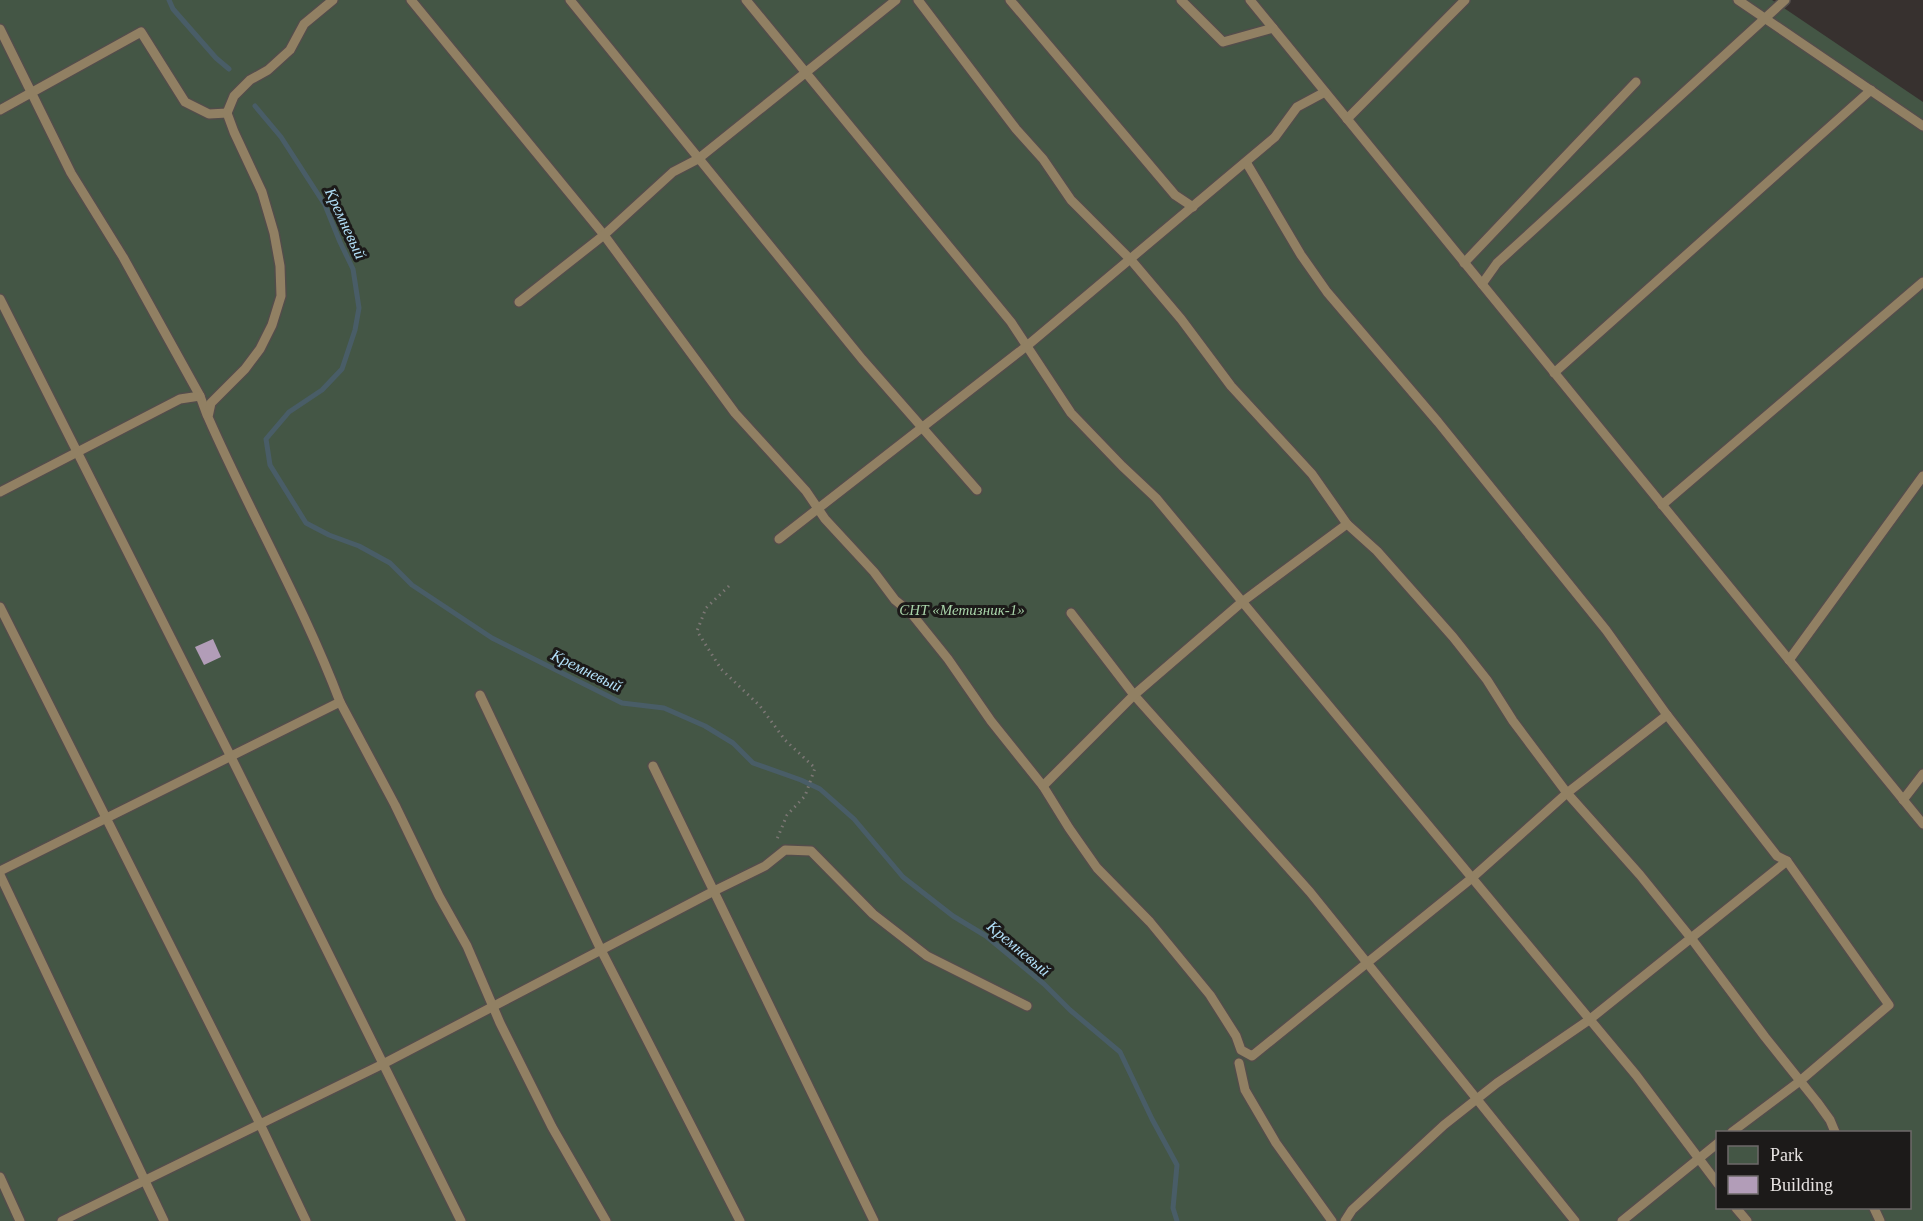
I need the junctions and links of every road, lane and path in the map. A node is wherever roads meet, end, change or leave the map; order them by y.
1 (333, 0) edge
2 (411, 0) edge
3 (570, 0) edge
4 (746, 0) edge
5 (896, 0) edge
6 (918, 0) edge
7 (1010, 0) edge
8 (1181, 0) edge
9 (1250, 0) edge
10 (1465, 0) edge
11 (1738, 0) edge
12 (1785, 0) edge
13 (1764, 18) junction
14 (1273, 28) junction
15 (0, 29) edge
16 (805, 72) junction
17 (1636, 82) dead end
18 (1871, 90) junction
19 (1325, 93) junction
20 (31, 94) junction
21 (0, 110) edge
22 (227, 113) junction
23 (1347, 119) junction
24 (1923, 126) edge
25 (698, 159) junction
26 (1246, 162) junction
27 (1193, 207) junction
28 (604, 235) junction
29 (1131, 260) junction
30 (1464, 263) junction
31 (1923, 282) edge
32 (1482, 284) junction
33 (0, 299) edge
34 (519, 302) dead end
35 (1028, 345) junction
36 (1554, 373) junction
37 (200, 396) junction
38 (208, 417) junction
39 (923, 428) junction
40 (76, 451) junction
41 (1923, 476) edge
42 (977, 490) dead end
43 (0, 492) edge
44 (1662, 506) junction
45 (819, 510) junction
46 (1347, 524) junction
47 (779, 539) dead end
48 (729, 586) dead end
49 (1242, 602) junction
50 (0, 607) edge
51 (1071, 613) dead end
52 (1789, 660) junction
53 (480, 695) dead end
54 (1134, 695) junction
55 (340, 702) junction
56 (1667, 716) junction
57 (231, 757) junction
58 (653, 766) dead end
59 (1923, 774) edge
60 (1042, 786) junction
61 (1567, 793) junction
62 (1903, 800) junction
63 (107, 819) junction
64 (1923, 824) edge
65 (1787, 861) junction
66 (765, 866) junction
67 (0, 873) edge
68 (1472, 878) junction
69 (714, 891) junction
70 (1691, 938) junction
71 (601, 950) junction
72 (1367, 962) junction
73 (1027, 1006) dead end
74 (493, 1007) junction
75 (1589, 1020) junction
76 (1239, 1063) dead end
77 (383, 1064) junction
78 (1800, 1081) junction
79 (1478, 1098) junction
80 (260, 1124) junction
81 (1733, 1131) edge
82 (1835, 1131) edge
83 (1716, 1144) edge
84 (1698, 1158) junction
85 (0, 1177) edge
86 (145, 1181) junction
87 (1716, 1181) edge
88 (1738, 1209) edge
89 (20, 1221) edge
90 (62, 1221) edge
91 (164, 1221) edge
92 (306, 1221) edge
93 (461, 1221) edge
94 (606, 1221) edge
95 (740, 1221) edge
96 (874, 1221) edge
97 (1332, 1221) edge
98 (1345, 1221) edge
99 (1575, 1221) edge
100 (1622, 1221) edge
101 (1747, 1221) edge

1 - 22 lane
2 - 28 lane
3 - 25 lane
4 - 16 lane
5 - 16 lane
6 - 29 lane
7 - 27 lane
8 - 14 lane
9 - 14 lane
10 - 23 lane
11 - 13 lane
12 - 13 lane
13 - 18 lane
13 - 32 lane
14 - 19 lane
15 - 20 lane
16 - 25 lane
16 - 35 lane
17 - 30 lane
18 - 24 lane
18 - 36 lane
19 - 23 lane
19 - 26 lane
20 - 21 lane
20 - 22 lane
20 - 37 lane
22 - 38 lane
23 - 30 lane
25 - 28 lane
25 - 39 lane
26 - 27 lane
26 - 56 lane
27 - 29 lane
28 - 34 lane
28 - 45 lane
29 - 35 lane
29 - 46 lane
30 - 32 lane
31 - 44 lane
32 - 36 lane
33 - 40 lane
35 - 39 lane
35 - 49 lane
36 - 44 lane
37 - 38 lane
37 - 40 lane
38 - 55 lane
39 - 42 lane
39 - 45 lane
40 - 43 lane
40 - 57 lane
41 - 52 lane
44 - 52 lane
45 - 47 lane
45 - 60 lane
46 - 49 lane
46 - 61 lane
48 - 66 path
49 - 54 lane
49 - 68 lane
50 - 63 lane
51 - 54 lane
52 - 62 lane
53 - 71 lane
54 - 60 lane
54 - 72 lane
55 - 57 lane
55 - 74 lane
56 - 61 lane
56 - 65 lane
57 - 63 lane
57 - 77 lane
58 - 69 lane
59 - 62 lane
60 - 72 lane
61 - 68 lane
61 - 70 lane
62 - 64 lane
63 - 67 lane
63 - 80 lane
65 - 70 lane
65 - 78 lane
66 - 69 lane
66 - 73 lane
67 - 86 lane
68 - 72 lane
68 - 75 lane
69 - 71 lane
69 - 96 lane
70 - 75 lane
70 - 78 lane
71 - 74 lane
71 - 95 lane
72 - 79 lane
74 - 77 lane
74 - 94 lane
75 - 79 lane
75 - 84 lane
76 - 97 lane
77 - 80 lane
77 - 93 lane
78 - 81 lane
78 - 82 lane
79 - 98 lane
79 - 99 lane
80 - 86 lane
80 - 92 lane
83 - 84 lane
84 - 87 lane
84 - 100 lane
85 - 89 lane
86 - 90 lane
86 - 91 lane
88 - 101 lane

